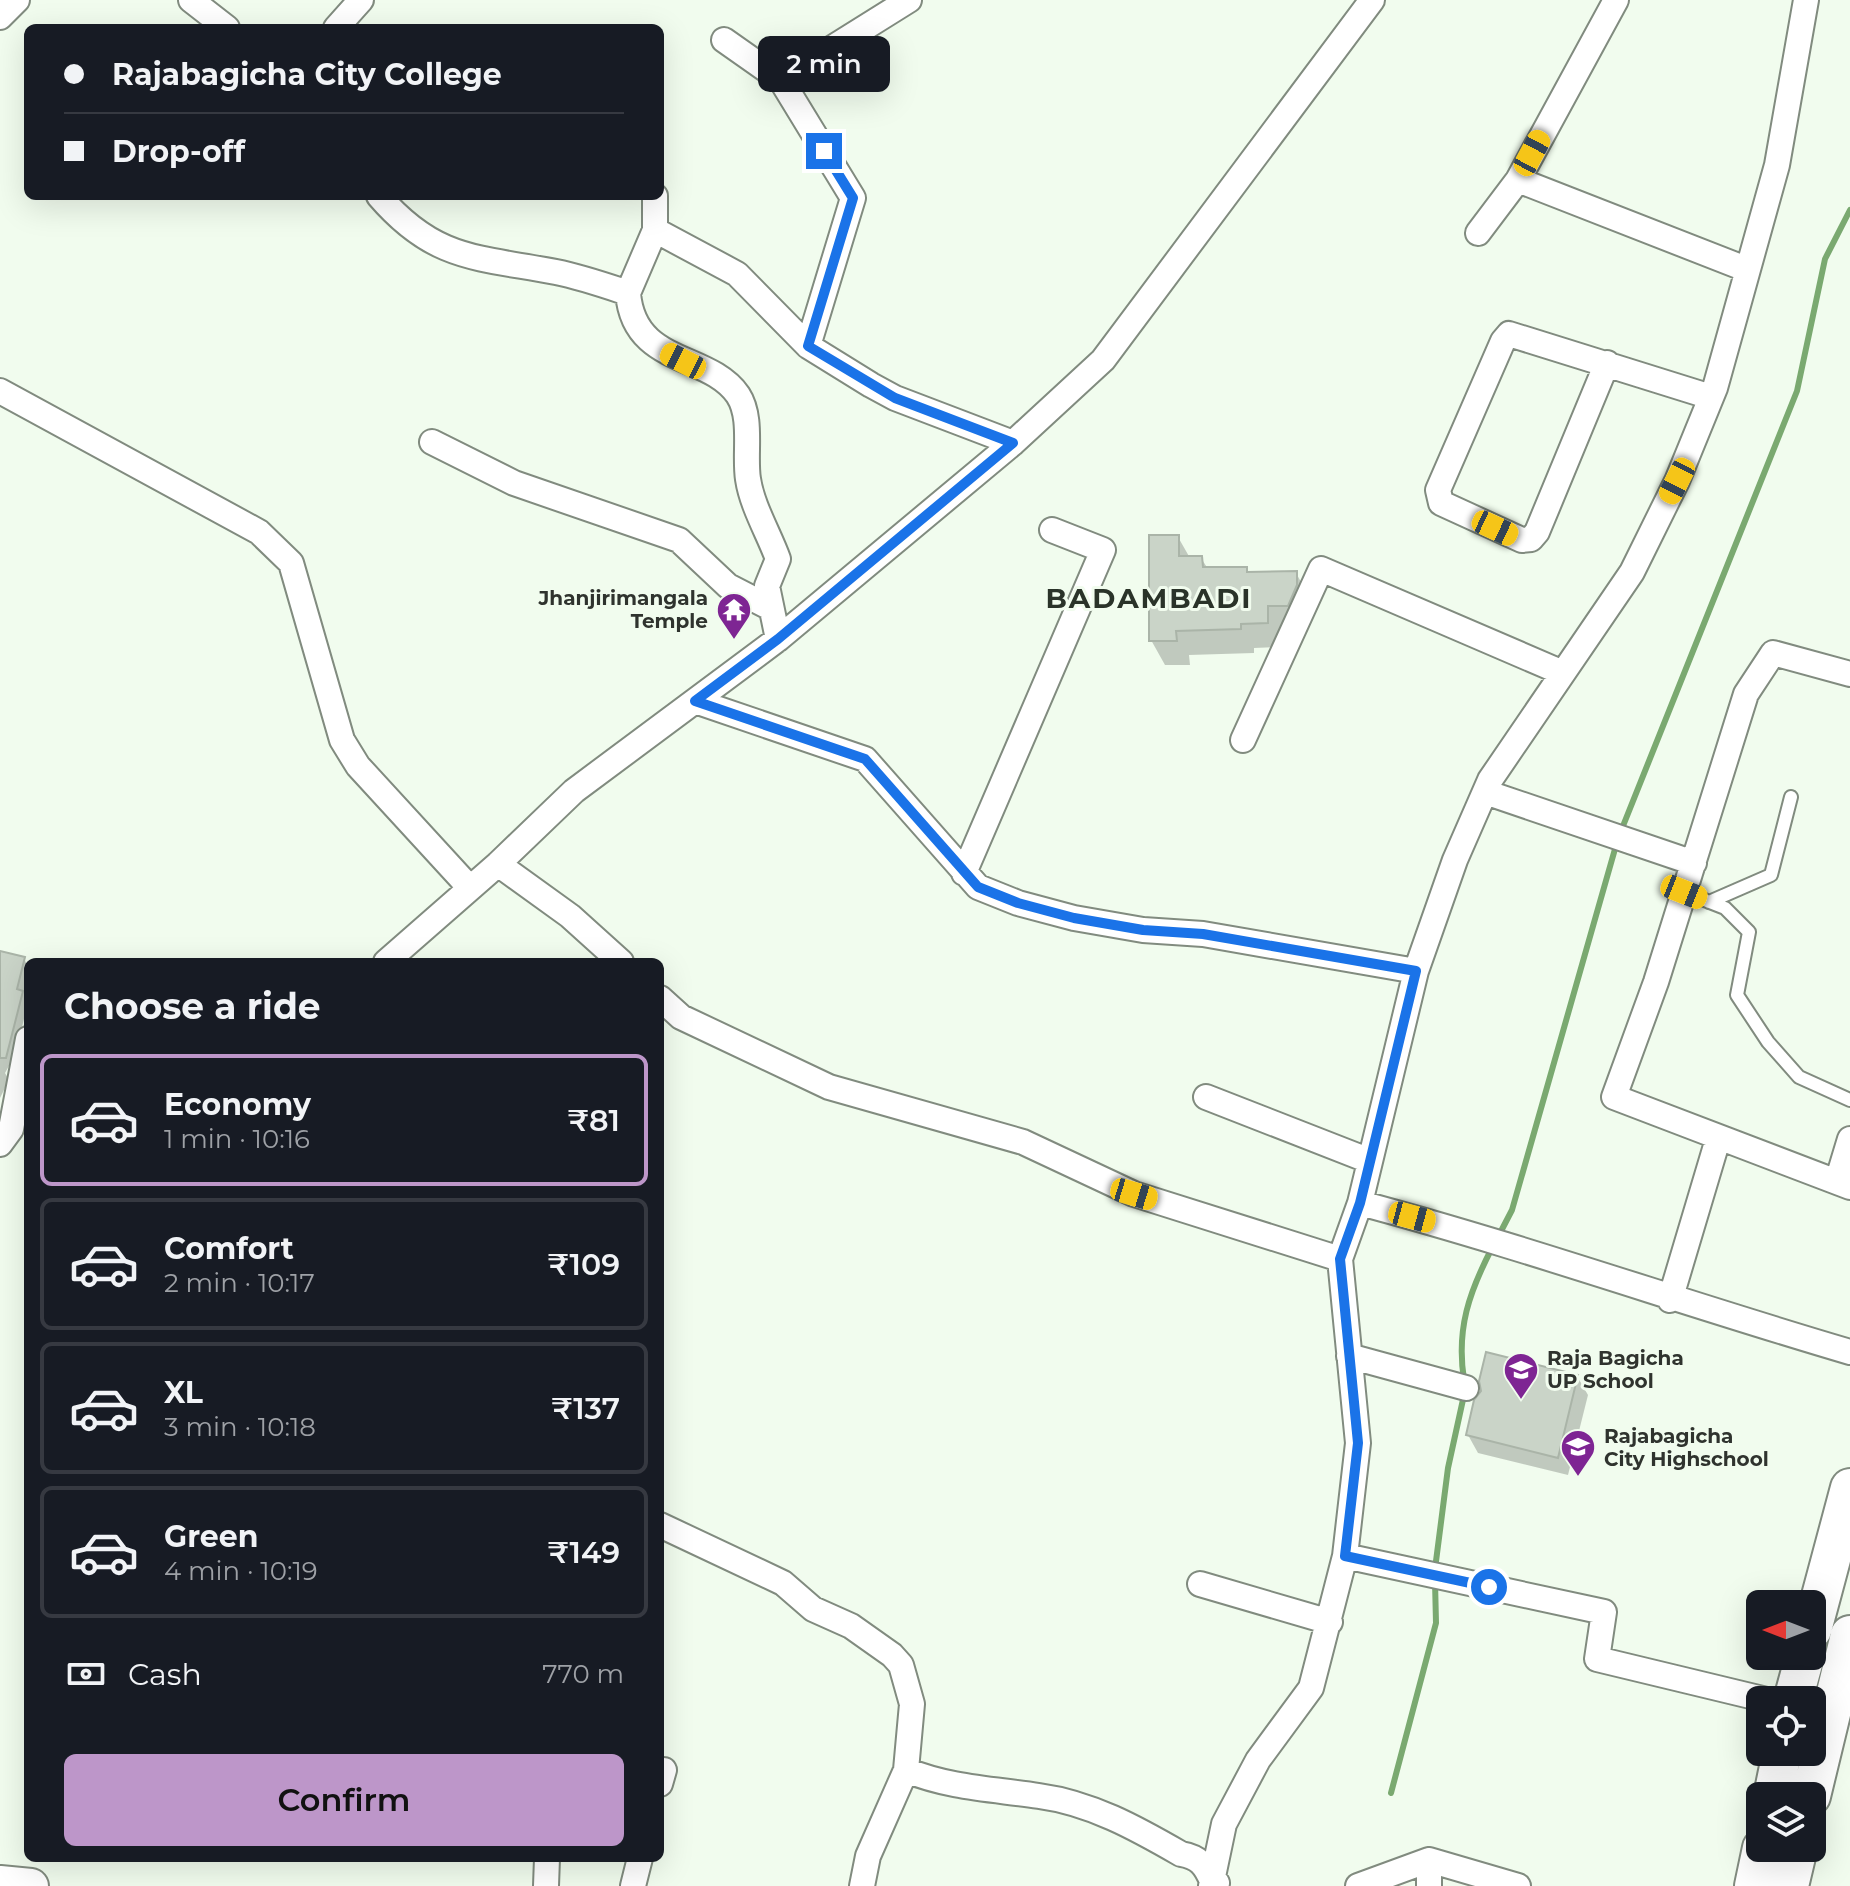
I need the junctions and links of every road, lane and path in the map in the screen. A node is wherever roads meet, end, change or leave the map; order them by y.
1 (17, 0) edge
2 (191, 0) edge
3 (361, 0) edge
4 (909, 0) edge
5 (1372, 0) edge
6 (1616, 0) edge
7 (1806, 0) edge
8 (0, 17) edge
9 (222, 24) edge
10 (340, 24) edge
11 (724, 40) dead end
12 (781, 80) junction
13 (1518, 180) junction
14 (382, 200) edge
15 (655, 200) edge
16 (655, 230) junction
17 (1478, 233) dead end
18 (1746, 269) junction
19 (628, 293) junction
20 (808, 346) junction
21 (1607, 363) junction
22 (0, 391) edge
23 (1711, 397) junction
24 (432, 442) dead end
25 (1013, 443) junction
26 (1052, 530) dead end
27 (771, 608) junction
28 (778, 639) junction
29 (1563, 673) junction
30 (1850, 674) edge
31 (695, 701) junction
32 (1243, 740) dead end
33 (1485, 792) junction
34 (1791, 797) dead end
35 (1694, 863) junction
36 (498, 864) junction
37 (964, 873) junction
38 (470, 888) junction
39 (1684, 892) junction
40 (1709, 902) junction
41 (391, 958) edge
42 (617, 958) edge
43 (1416, 971) junction
44 (664, 1002) edge
45 (24, 1060) edge
46 (1206, 1097) dead end
47 (1850, 1100) edge
48 (1718, 1139) junction
49 (1850, 1139) edge
50 (0, 1144) edge
51 (1370, 1161) junction
52 (1844, 1185) edge
53 (1360, 1203) junction
54 (1340, 1259) junction
55 (1670, 1300) junction
56 (1850, 1352) edge
57 (1349, 1356) junction
58 (1466, 1388) dead end
59 (1850, 1488) edge
60 (664, 1527) edge
61 (1345, 1556) junction
62 (1200, 1584) dead end
63 (1823, 1590) edge
64 (1330, 1622) junction
65 (1850, 1635) edge
66 (1746, 1695) edge
67 (906, 1770) junction
68 (1814, 1782) edge
69 (1429, 1860) junction
70 (547, 1862) edge
71 (639, 1862) edge
72 (1759, 1862) edge
73 (1795, 1862) edge
74 (0, 1883) edge
75 (1217, 1884) edge
76 (31, 1886) edge
77 (546, 1886) edge
78 (633, 1886) edge
79 (862, 1886) edge
80 (1358, 1886) edge
81 (1429, 1886) edge
82 (1518, 1886) edge
83 (1754, 1886) edge
84 (1789, 1886) edge

1 - 8 street
2 - 9 street
3 - 10 street
4 - 12 street
5 - 25 street
6 - 13 street
7 - 18 street
11 - 12 street
12 - 20 street
13 - 17 street
13 - 18 street
14 - 19 street
15 - 16 street
16 - 19 street
16 - 20 street
18 - 23 street
19 - 27 street
20 - 25 street
21 - 21 street
21 - 23 street
22 - 38 street
23 - 29 street
24 - 27 street
25 - 28 street
26 - 37 street
27 - 28 street
28 - 31 street
29 - 32 street
29 - 33 street
30 - 35 street
31 - 36 street
31 - 37 street
33 - 35 street
33 - 43 street
34 - 40 lane
35 - 39 street
36 - 38 street
36 - 42 street
37 - 43 street
38 - 41 street
39 - 40 lane
39 - 48 street
40 - 47 lane
43 - 51 street
44 - 54 street
45 - 50 street
46 - 51 street
48 - 52 street
48 - 55 street
49 - 52 street
51 - 53 street
53 - 54 street
53 - 55 street
54 - 57 street
55 - 56 street
57 - 58 street
57 - 61 street
59 - 63 main road
60 - 67 street
61 - 64 street
61 - 66 street
62 - 64 street
64 - 75 street
65 - 68 main road
67 - 75 street
67 - 79 street
69 - 80 street
69 - 81 street
69 - 82 street
70 - 77 street
71 - 78 street
72 - 83 main road
73 - 84 main road
74 - 76 street

